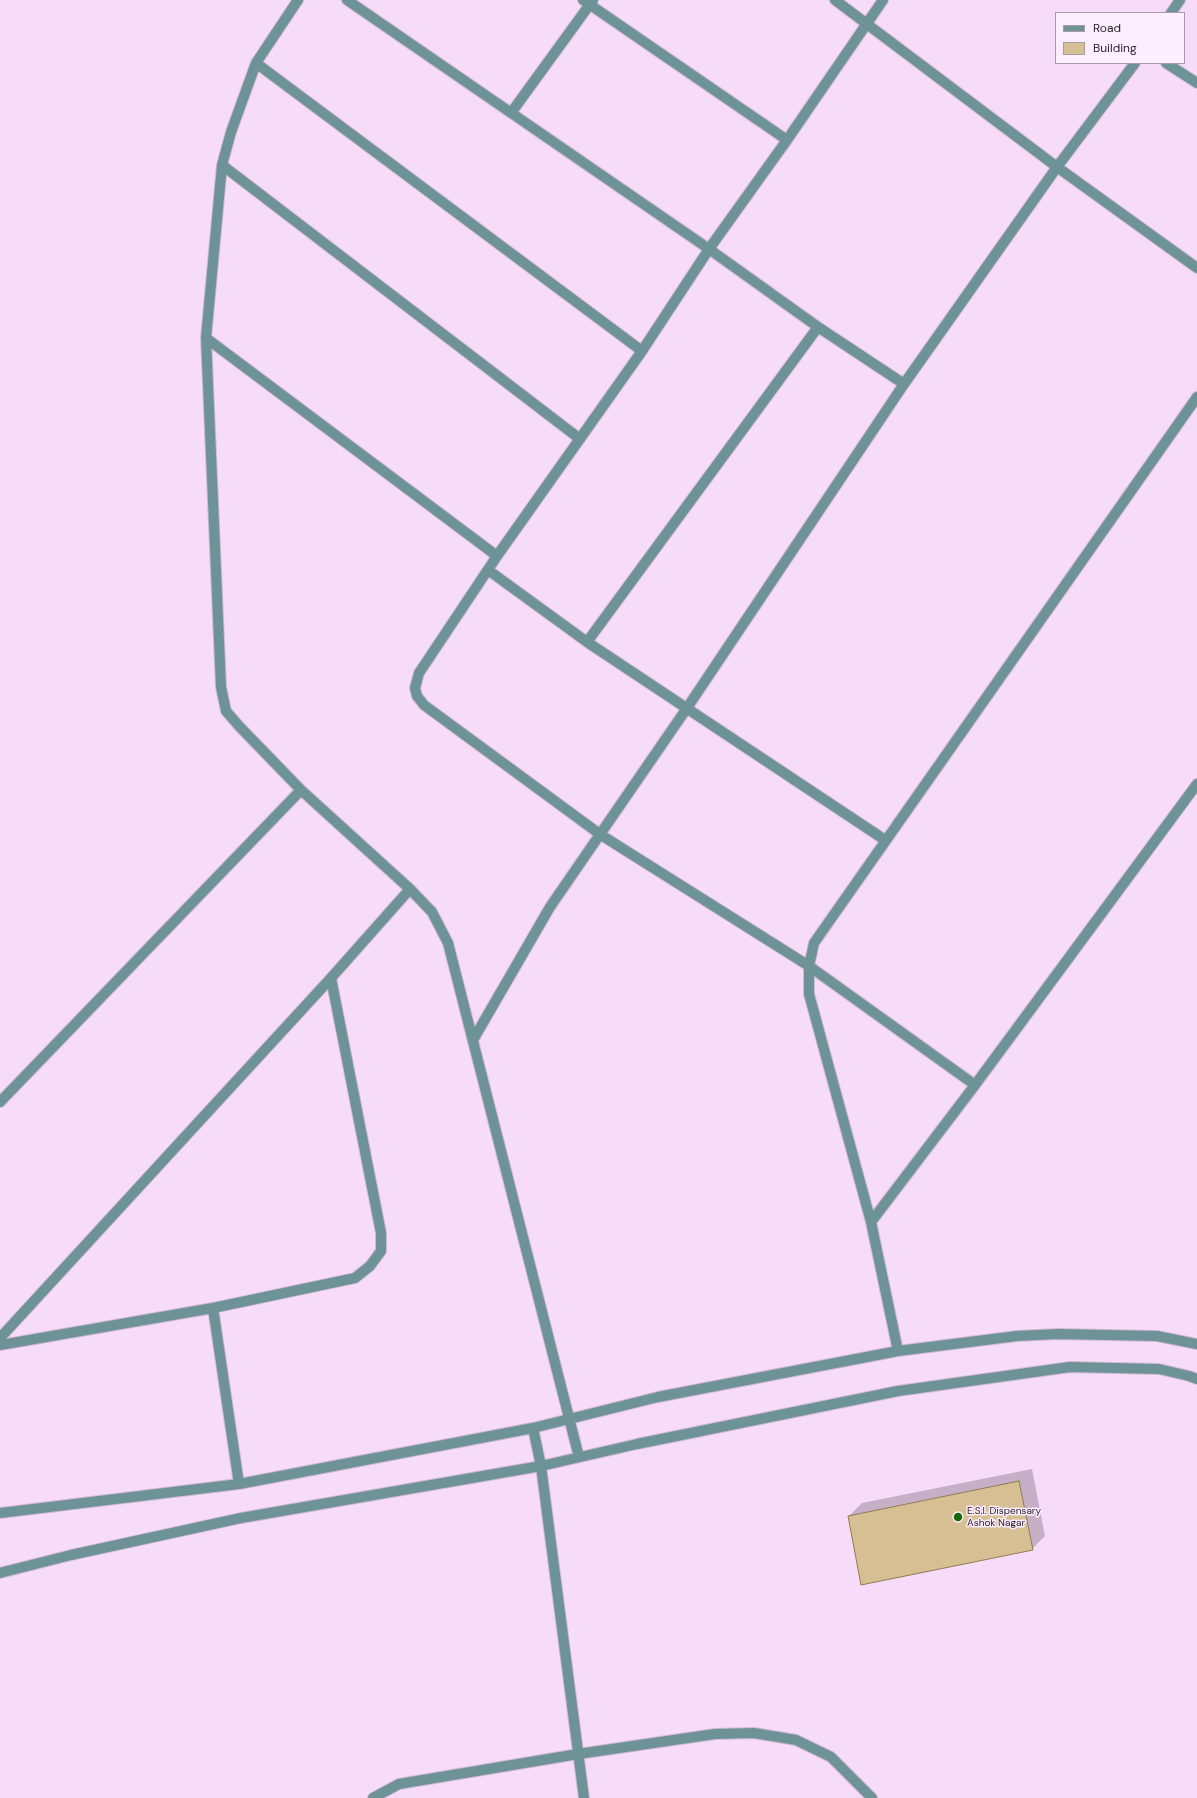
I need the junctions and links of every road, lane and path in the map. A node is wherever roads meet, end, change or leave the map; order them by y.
1 (298, 0) edge
2 (346, 0) edge
3 (835, 0) edge
4 (883, 0) edge
5 (1180, 0) edge
6 (589, 2) edge
7 (1172, 12) edge
8 (868, 23) junction
9 (256, 63) junction
10 (1134, 64) edge
11 (1168, 64) edge
12 (1197, 83) edge
13 (511, 113) junction
14 (787, 140) junction
15 (222, 166) junction
16 (1057, 167) junction
17 (708, 249) junction
18 (1197, 268) edge
19 (818, 327) junction
20 (206, 338) junction
21 (642, 351) junction
22 (904, 384) junction
23 (1197, 397) edge
24 (580, 439) junction
25 (497, 556) junction
26 (488, 570) junction
27 (587, 642) junction
28 (687, 708) junction
29 (1197, 784) edge
30 (301, 790) junction
31 (601, 835) junction
32 (885, 840) junction
33 (410, 889) junction
34 (809, 966) junction
35 (331, 978) junction
36 (473, 1040) junction
37 (975, 1085) junction
38 (0, 1102) edge
39 (870, 1222) junction
40 (212, 1308) junction
41 (0, 1338) edge
42 (1197, 1344) edge
43 (0, 1345) edge
44 (898, 1351) junction
45 (1197, 1379) edge
46 (570, 1419) junction
47 (533, 1428) junction
48 (579, 1457) junction
49 (541, 1466) junction
50 (239, 1484) junction
51 (0, 1513) edge
52 (0, 1573) edge
53 (578, 1754) junction
54 (373, 1798) edge
55 (584, 1798) edge
56 (872, 1798) edge

1 - 9 street
2 - 13 street
3 - 8 street
4 - 8 street
5 - 7 street
6 - 13 street
6 - 14 street
8 - 14 street
8 - 16 street
9 - 15 street
9 - 21 street
10 - 16 street
11 - 12 street
13 - 17 street
14 - 17 street
15 - 20 street
15 - 24 street
16 - 18 street
16 - 22 street
17 - 19 street
17 - 21 street
19 - 22 street
19 - 27 street
20 - 25 street
20 - 30 street
21 - 24 street
22 - 28 street
23 - 32 street
24 - 25 street
25 - 26 street
26 - 27 street
26 - 31 street
27 - 28 street
28 - 31 street
28 - 32 street
29 - 37 street
30 - 33 street
30 - 38 street
31 - 34 street
31 - 36 street
32 - 34 street
33 - 35 street
33 - 36 street
34 - 37 street
34 - 39 street
35 - 40 street
35 - 41 street
36 - 46 street
37 - 39 street
39 - 44 street
40 - 43 street
40 - 50 street
42 - 44 street
44 - 46 street
45 - 48 street
46 - 47 street
46 - 48 street
47 - 49 street
47 - 50 street
48 - 49 street
49 - 52 street
49 - 53 street
50 - 51 street
53 - 54 street
53 - 55 street
53 - 56 street

